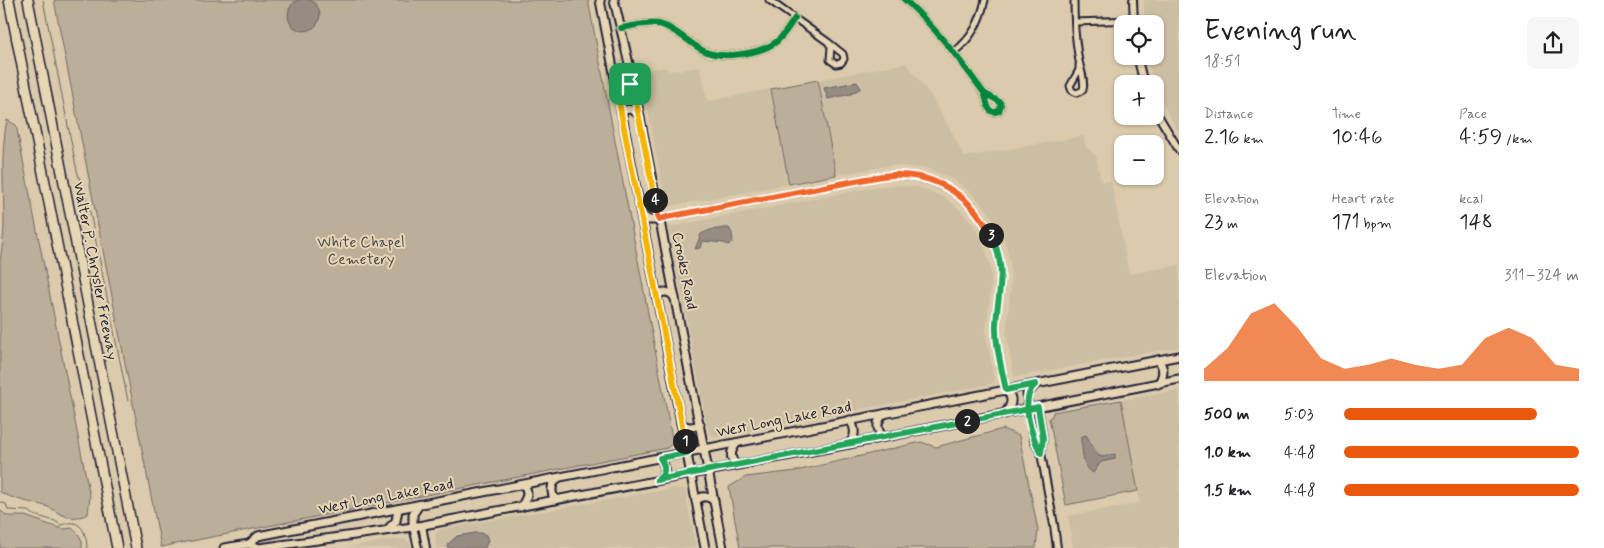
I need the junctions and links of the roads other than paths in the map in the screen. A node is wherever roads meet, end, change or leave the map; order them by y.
1 (9, 0) edge
2 (28, 0) edge
3 (600, 0) edge
4 (614, 0) edge
5 (769, 0) edge
6 (905, 0) edge
7 (985, 0) edge
8 (1074, 0) edge
9 (1133, 0) edge
10 (1134, 15) edge
11 (795, 18) junction
12 (1075, 22) junction
13 (1114, 22) edge
14 (621, 28) junction
15 (828, 42) dead end
16 (954, 52) junction
17 (1079, 65) junction
18 (632, 81) junction
19 (615, 82) junction
20 (984, 93) dead end
21 (621, 112) junction
22 (639, 115) junction
23 (1164, 125) edge
24 (1179, 150) edge
25 (641, 215) junction
26 (659, 220) junction
27 (656, 296) junction
28 (675, 298) junction
29 (1179, 356) edge
30 (1158, 360) junction
31 (1179, 379) edge
32 (1036, 384) junction
33 (1158, 384) junction
34 (1006, 390) junction
35 (1038, 407) junction
36 (1028, 409) junction
37 (884, 414) junction
38 (1004, 414) junction
39 (850, 420) junction
40 (681, 423) junction
41 (700, 424) junction
42 (883, 437) junction
43 (737, 443) junction
44 (849, 444) junction
45 (704, 450) junction
46 (687, 453) junction
47 (1041, 453) junction
48 (660, 458) junction
49 (737, 465) junction
50 (709, 471) junction
51 (691, 474) junction
52 (557, 479) junction
53 (657, 480) junction
54 (524, 485) junction
55 (555, 500) junction
56 (696, 500) junction
57 (714, 501) junction
58 (420, 505) junction
59 (521, 506) junction
60 (398, 509) junction
61 (321, 524) junction
62 (422, 525) junction
63 (413, 526) junction
64 (386, 530) junction
65 (320, 539) junction
66 (249, 544) junction
67 (136, 547) edge
68 (117, 548) edge
69 (224, 548) edge
70 (418, 548) edge
71 (426, 548) edge
72 (705, 548) edge
73 (723, 548) edge
74 (1057, 548) edge

1 - 68 highway
2 - 67 highway, Walter P. Chrysler Freeway
3 - 19 main road
4 - 14 main road, Crooks Road
5 - 11 street
6 - 16 street
7 - 16 street
8 - 12 street
9 - 10 street
11 - 14 street
11 - 15 street
12 - 13 street
12 - 17 street
14 - 18 main road, Crooks Road
16 - 20 street
17 - 17 street
18 - 19 main road
18 - 22 main road, Crooks Road
19 - 21 main road
21 - 22 main road
21 - 25 main road
22 - 26 main road, Crooks Road
23 - 24 street
25 - 26 main road
25 - 27 main road
26 - 28 main road, Crooks Road
26 - 34 street
27 - 28 main road
27 - 40 main road
28 - 41 main road, Crooks Road
29 - 30 main road, West Long Lake Road
30 - 32 main road, West Long Lake Road
30 - 33 main road
31 - 33 main road, West Long Lake Road
32 - 34 main road, West Long Lake Road
32 - 36 main road
33 - 35 main road, West Long Lake Road
34 - 37 main road, West Long Lake Road
34 - 38 main road
35 - 36 main road, West Long Lake Road
35 - 47 street
36 - 38 main road, West Long Lake Road
36 - 47 street
37 - 39 main road, West Long Lake Road
37 - 42 main road
38 - 42 main road, West Long Lake Road
39 - 43 main road, West Long Lake Road
39 - 44 main road
40 - 41 main road
40 - 46 main road
41 - 45 main road, Crooks Road
42 - 44 main road, West Long Lake Road
43 - 45 main road, West Long Lake Road
43 - 49 main road
44 - 49 main road, West Long Lake Road
45 - 46 main road, West Long Lake Road
45 - 50 main road, Crooks Road
46 - 48 main road, West Long Lake Road
46 - 51 main road
47 - 74 street
48 - 52 main road, West Long Lake Road
48 - 53 main road
49 - 50 main road, West Long Lake Road
50 - 51 main road, West Long Lake Road
50 - 57 main road, Crooks Road
51 - 53 main road, West Long Lake Road
51 - 56 main road
52 - 54 main road, West Long Lake Road
52 - 55 main road
53 - 55 main road, West Long Lake Road
54 - 58 main road, West Long Lake Road
54 - 59 main road
55 - 59 main road, West Long Lake Road
56 - 57 main road
56 - 72 main road
57 - 73 main road, Crooks Road
58 - 60 main road, West Long Lake Road
58 - 63 main road
59 - 62 main road, West Long Lake Road
60 - 61 main road, West Long Lake Road
60 - 64 main road
61 - 65 main road
61 - 66 main road, West Long Lake Road
62 - 63 main road, West Long Lake Road
62 - 71 street
63 - 64 main road, West Long Lake Road
63 - 70 street
64 - 65 main road, West Long Lake Road
65 - 66 main road, West Long Lake Road
66 - 69 main road, West Long Lake Road

